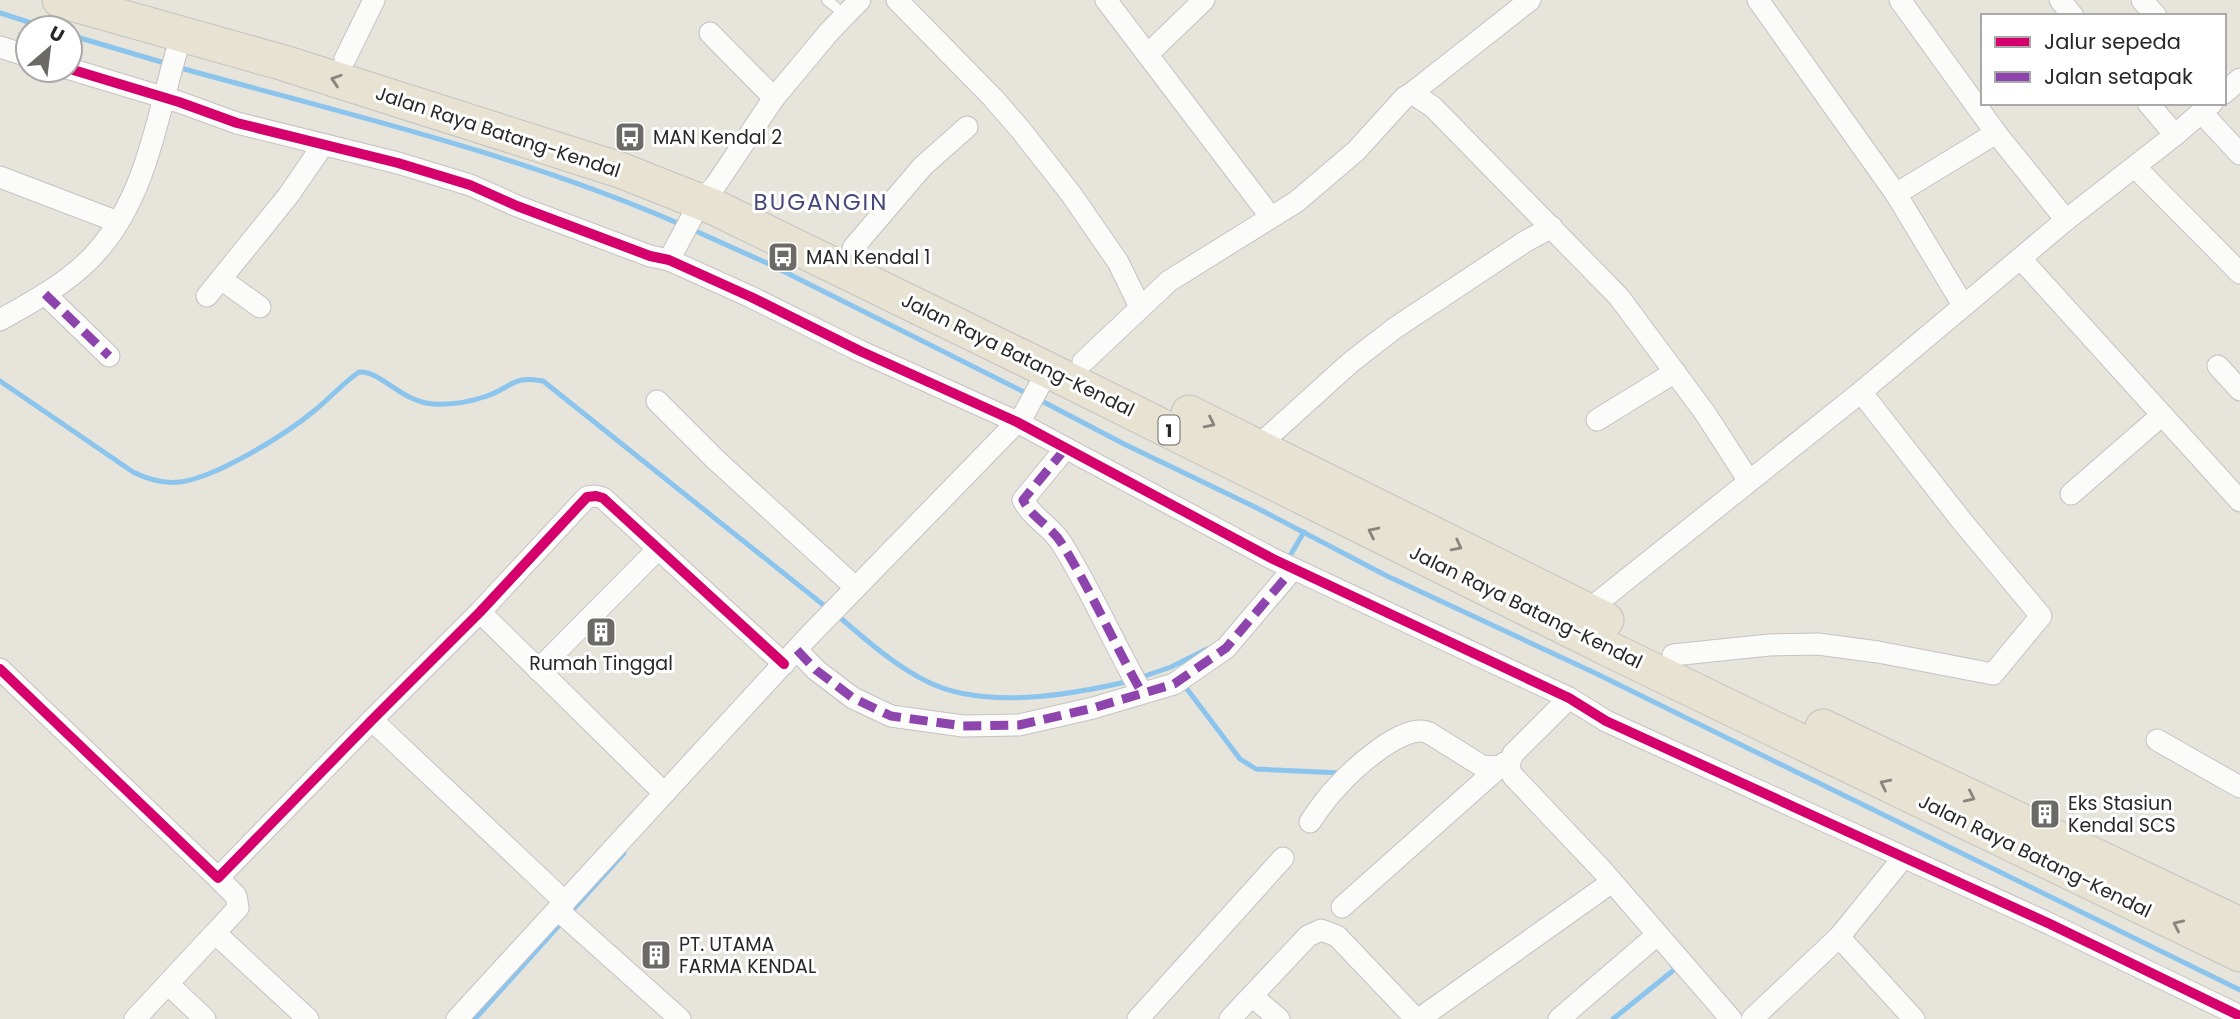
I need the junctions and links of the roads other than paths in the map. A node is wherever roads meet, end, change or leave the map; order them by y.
1 (60, 0) edge
2 (148, 0) edge
3 (374, 0) edge
4 (827, 0) edge
5 (897, 0) edge
6 (1106, 0) edge
7 (1204, 0) edge
8 (1530, 0) edge
9 (1758, 0) edge
10 (1900, 0) edge
11 (2060, 0) edge
12 (2142, 0) edge
13 (852, 8) edge
14 (2071, 14) edge
15 (2154, 14) edge
16 (710, 33) dead end
17 (180, 40) junction
18 (1148, 54) junction
19 (345, 59) junction
20 (84, 73) edge
21 (2240, 79) edge
22 (2226, 91) edge
23 (1412, 93) junction
24 (165, 94) junction
25 (774, 98) junction
26 (2150, 105) edge
27 (2207, 108) edge
28 (967, 127) dead end
29 (1996, 133) junction
30 (2175, 135) junction
31 (330, 146) junction
32 (2240, 154) edge
33 (2135, 167) junction
34 (0, 177) edge
35 (1896, 194) junction
36 (704, 200) junction
37 (1270, 216) junction
38 (2066, 220) junction
39 (118, 222) junction
40 (1552, 227) junction
41 (853, 248) junction
42 (670, 258) junction
43 (2021, 259) junction
44 (2240, 273) edge
45 (221, 279) junction
46 (45, 294) junction
47 (207, 296) dead end
48 (1963, 305) junction
49 (260, 307) dead end
50 (1140, 307) junction
51 (0, 320) edge
52 (109, 356) dead end
53 (1083, 362) junction
54 (2218, 366) dead end
55 (1675, 372) junction
56 (1043, 378) junction
57 (2240, 390) edge
58 (1861, 392) junction
59 (657, 401) dead end
60 (2162, 415) junction
61 (1020, 418) junction
62 (1597, 420) dead end
63 (1258, 446) junction
64 (1065, 449) junction
65 (1749, 481) junction
66 (2071, 494) dead end
67 (2240, 501) edge
68 (658, 550) junction
69 (1285, 565) junction
70 (855, 587) junction
71 (1587, 611) junction
72 (480, 612) junction
73 (1673, 655) junction
74 (790, 657) junction
75 (0, 669) edge
76 (538, 670) junction
77 (1140, 690) junction
78 (1569, 698) junction
79 (372, 720) junction
80 (2157, 740) dead end
81 (1506, 760) junction
82 (2240, 787) edge
83 (664, 793) junction
84 (1310, 822) dead end
85 (1283, 858) dead end
86 (1903, 858) junction
87 (218, 878) junction
88 (1612, 882) junction
89 (562, 906) junction
90 (1342, 907) dead end
91 (2240, 925) edge
92 (215, 933) junction
93 (1657, 935) junction
94 (1839, 937) junction
95 (2240, 954) edge
96 (168, 984) junction
97 (1252, 996) junction
98 (2235, 1011) edge
99 (135, 1019) edge
100 (205, 1019) edge
101 (308, 1019) edge
102 (457, 1019) edge
103 (680, 1019) edge
104 (1138, 1019) edge
105 (1230, 1019) edge
106 (1279, 1019) edge
107 (1417, 1019) edge
108 (1559, 1019) edge
109 (1731, 1019) edge
110 (1752, 1019) edge
111 (1914, 1019) edge

1 - 17 highway, Jalan Raya Batang-Kendal / 1
2 - 19 highway, Jalan Raya Batang-Kendal / 1
3 - 19 street
4 - 13 lane
5 - 50 street
6 - 18 street
7 - 18 street
8 - 23 street
9 - 35 street
10 - 29 street
11 - 14 street
12 - 15 street
13 - 25 street
16 - 25 street
17 - 24 street
36 -> 17 highway, Jalan Raya Batang-Kendal / 1
18 - 37 street
19 - 36 highway, Jalan Raya Batang-Kendal / 1
20 - 24 street
21 - 22 street
23 - 37 street
23 - 40 street
24 - 31 street
24 - 39 street
25 - 36 street
26 - 30 street
27 - 30 street
27 - 32 street
28 - 41 street
29 - 35 street
29 - 38 street
30 - 33 street
31 - 42 street
31 - 45 street
33 - 38 street
33 - 44 street
34 - 39 street
35 - 48 street
36 - 41 highway, Jalan Raya Batang-Kendal / 1
36 - 42 street
36 - 56 highway, Jalan Raya Batang-Kendal / 1
37 - 50 street
38 - 43 street
39 - 46 street
40 - 55 street
40 - 63 street
41 - 53 highway, Jalan Raya Batang-Kendal / 1
42 - 61 street
43 - 48 street
43 - 60 street
45 - 47 street
45 - 49 street
46 - 51 street
46 - 52 street
48 - 58 street
50 - 53 street
53 -> 63 highway, Jalan Raya Batang-Kendal / 1
54 - 57 street
55 - 62 street
55 - 65 street
56 - 61 street
95 -> 56 highway, Jalan Raya Batang-Kendal / 1
58 - 65 street
58 - 73 street
59 - 70 street
60 - 66 street
60 - 67 street
61 - 64 street
61 - 70 street
63 -> 71 highway, Jalan Raya Batang-Kendal / 1
64 - 69 street
64 - 77 street
65 - 71 street
68 - 72 street
68 - 74 street
68 - 76 street
69 - 77 street
69 - 78 street
70 - 74 street
71 - 73 highway, Jalan Raya Batang-Kendal / 1
72 - 76 street
72 - 79 street
73 -> 91 highway, Jalan Raya Batang-Kendal / 1
74 - 77 street
74 - 83 street
75 - 87 street
76 - 83 street
78 - 81 street
78 - 86 street
79 - 87 street
79 - 89 street
80 - 82 street
81 - 84 street
81 - 88 street
81 - 90 street
83 - 89 street
85 - 104 street
86 - 94 street
86 - 98 street
87 - 92 street
88 - 93 street
88 - 107 street
89 - 102 street
89 - 103 street
92 - 96 street
92 - 101 street
93 - 108 street
93 - 109 street
94 - 110 street
94 - 111 street
96 - 99 street
96 - 100 street
97 - 105 street
97 - 106 street
97 - 107 street

